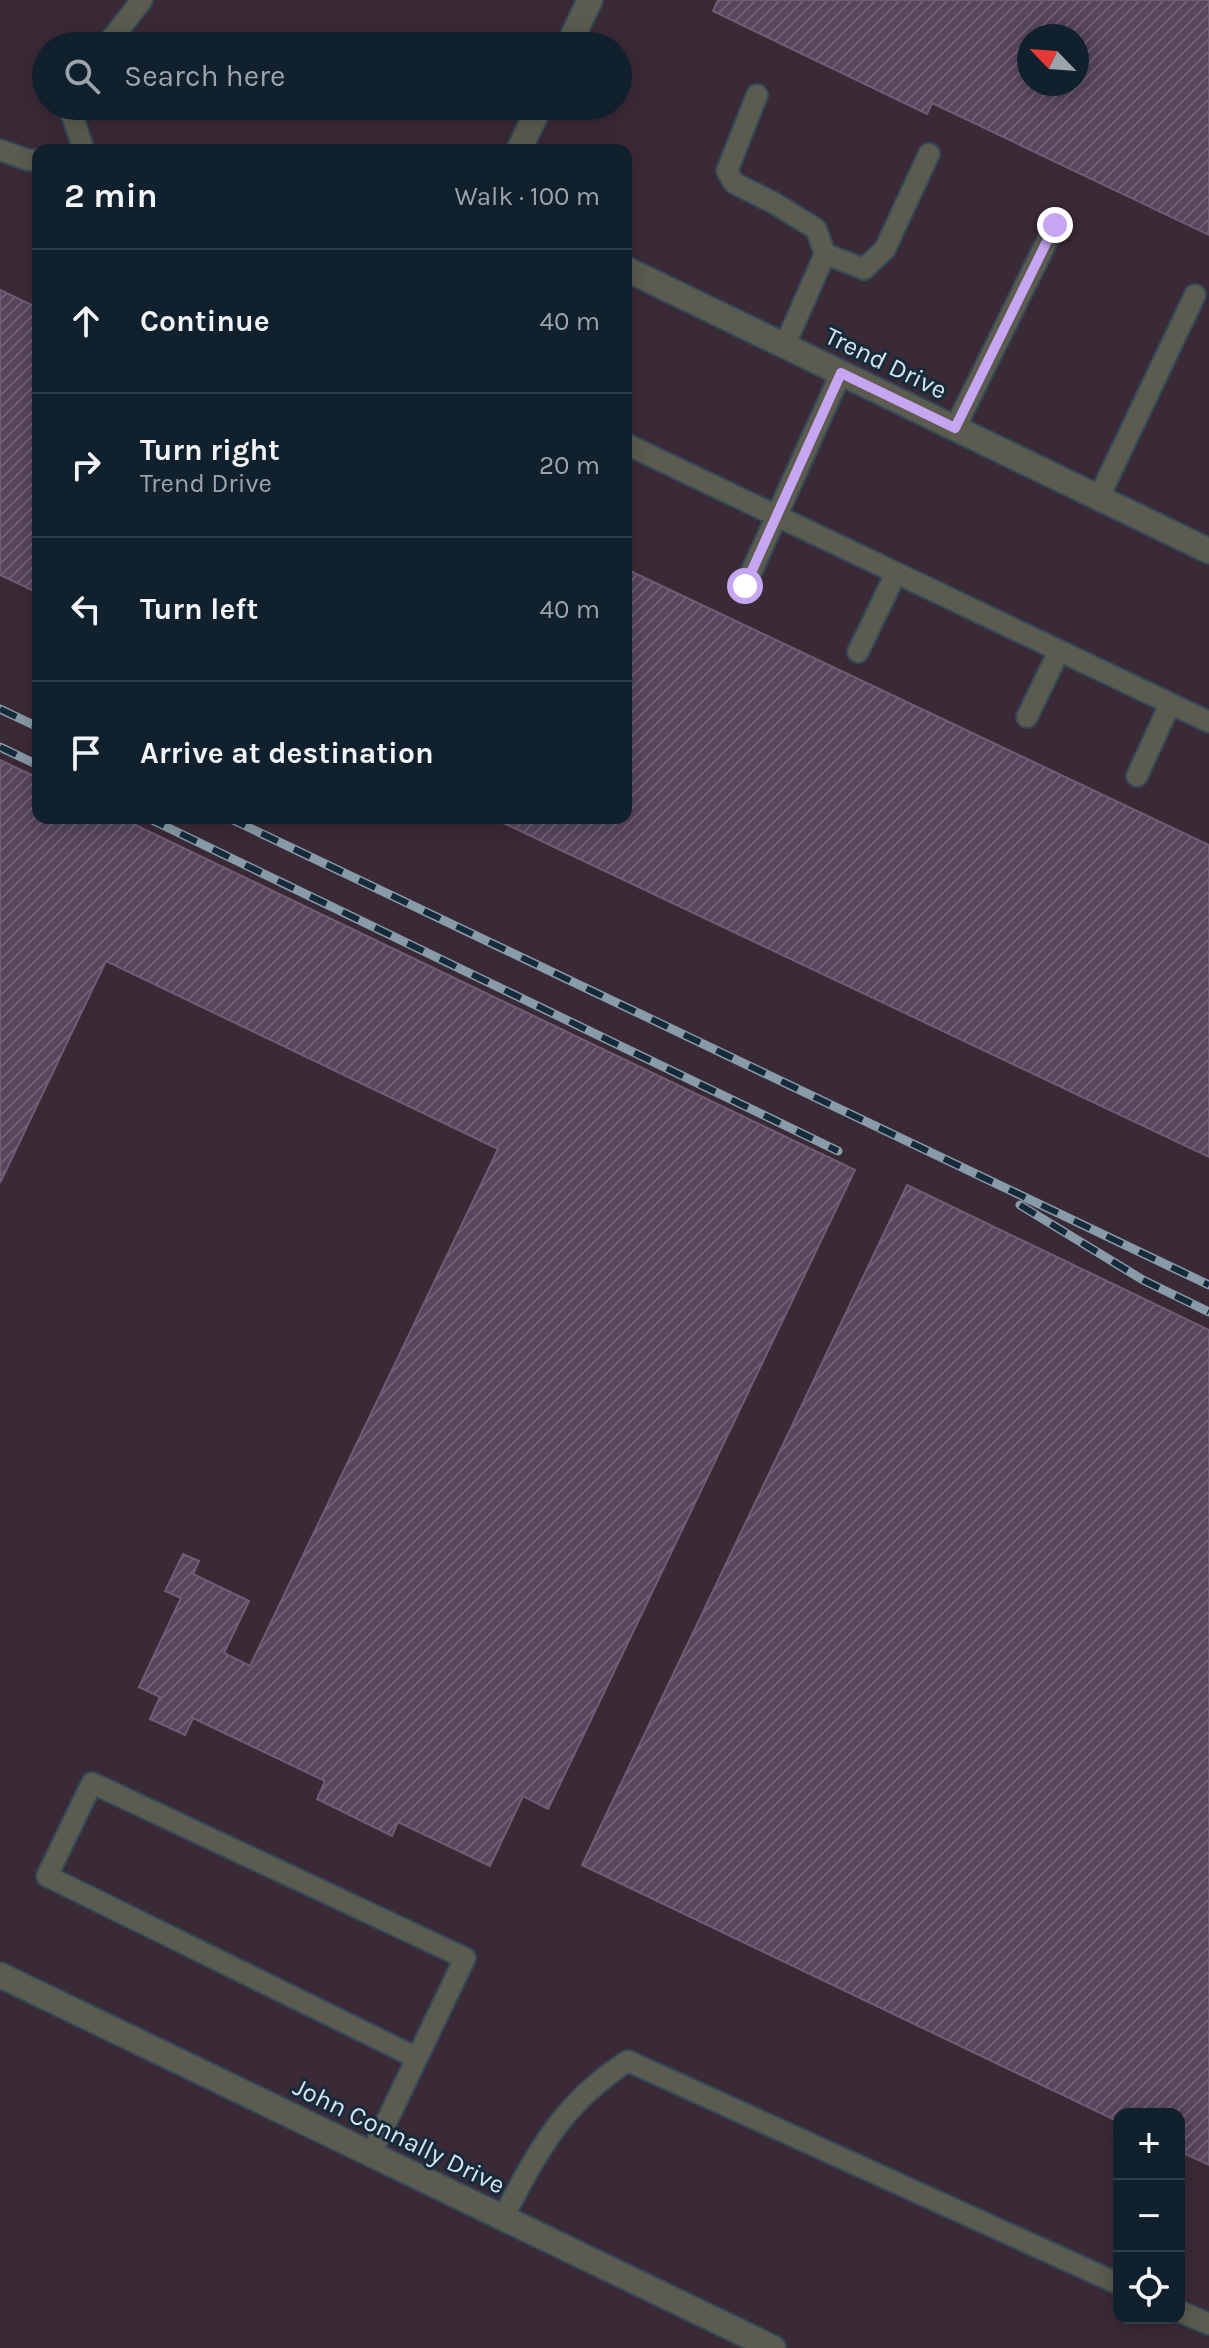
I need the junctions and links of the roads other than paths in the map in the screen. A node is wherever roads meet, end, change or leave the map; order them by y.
1 (142, 0) edge
2 (590, 0) edge
3 (117, 32) edge
4 (575, 32) edge
5 (757, 95) dead end
6 (74, 120) edge
7 (533, 120) edge
8 (82, 144) edge
9 (522, 144) edge
10 (0, 150) edge
11 (929, 154) dead end
12 (32, 160) edge
13 (1055, 225) dead end
14 (825, 254) junction
15 (632, 272) edge
16 (1195, 295) dead end
17 (785, 345) junction
18 (841, 373) junction
19 (955, 428) junction
20 (632, 447) edge
21 (1099, 497) junction
22 (776, 517) junction
23 (1209, 551) edge
24 (896, 573) junction
25 (745, 586) dead end
26 (1059, 651) junction
27 (858, 652) dead end
28 (1170, 704) junction
29 (1027, 717) dead end
30 (1209, 722) edge
31 (1137, 776) dead end
32 (1, 1979) edge
33 (417, 2058) junction
34 (371, 2154) junction
35 (503, 2218) junction
36 (1113, 2281) edge
37 (1185, 2314) edge
38 (1209, 2324) edge
39 (773, 2348) edge

1 - 3 lane
2 - 4 street
5 - 14 lane
6 - 8 lane
7 - 9 street
10 - 12 lane
11 - 14 lane
13 - 19 lane
14 - 17 lane
15 - 17 street, Trend Drive
16 - 21 lane
17 - 18 street, Trend Drive
18 - 19 street, Trend Drive
18 - 22 lane
19 - 21 street, Trend Drive
20 - 22 lane
21 - 23 street, Trend Drive
22 - 24 lane
22 - 25 lane
24 - 26 lane
24 - 27 lane
26 - 28 lane
26 - 29 lane
28 - 30 lane
28 - 31 lane
32 - 34 street, John Connally Drive
33 - 33 lane
33 - 34 lane
34 - 35 street, John Connally Drive
35 - 36 lane
35 - 39 street, John Connally Drive
37 - 38 lane

